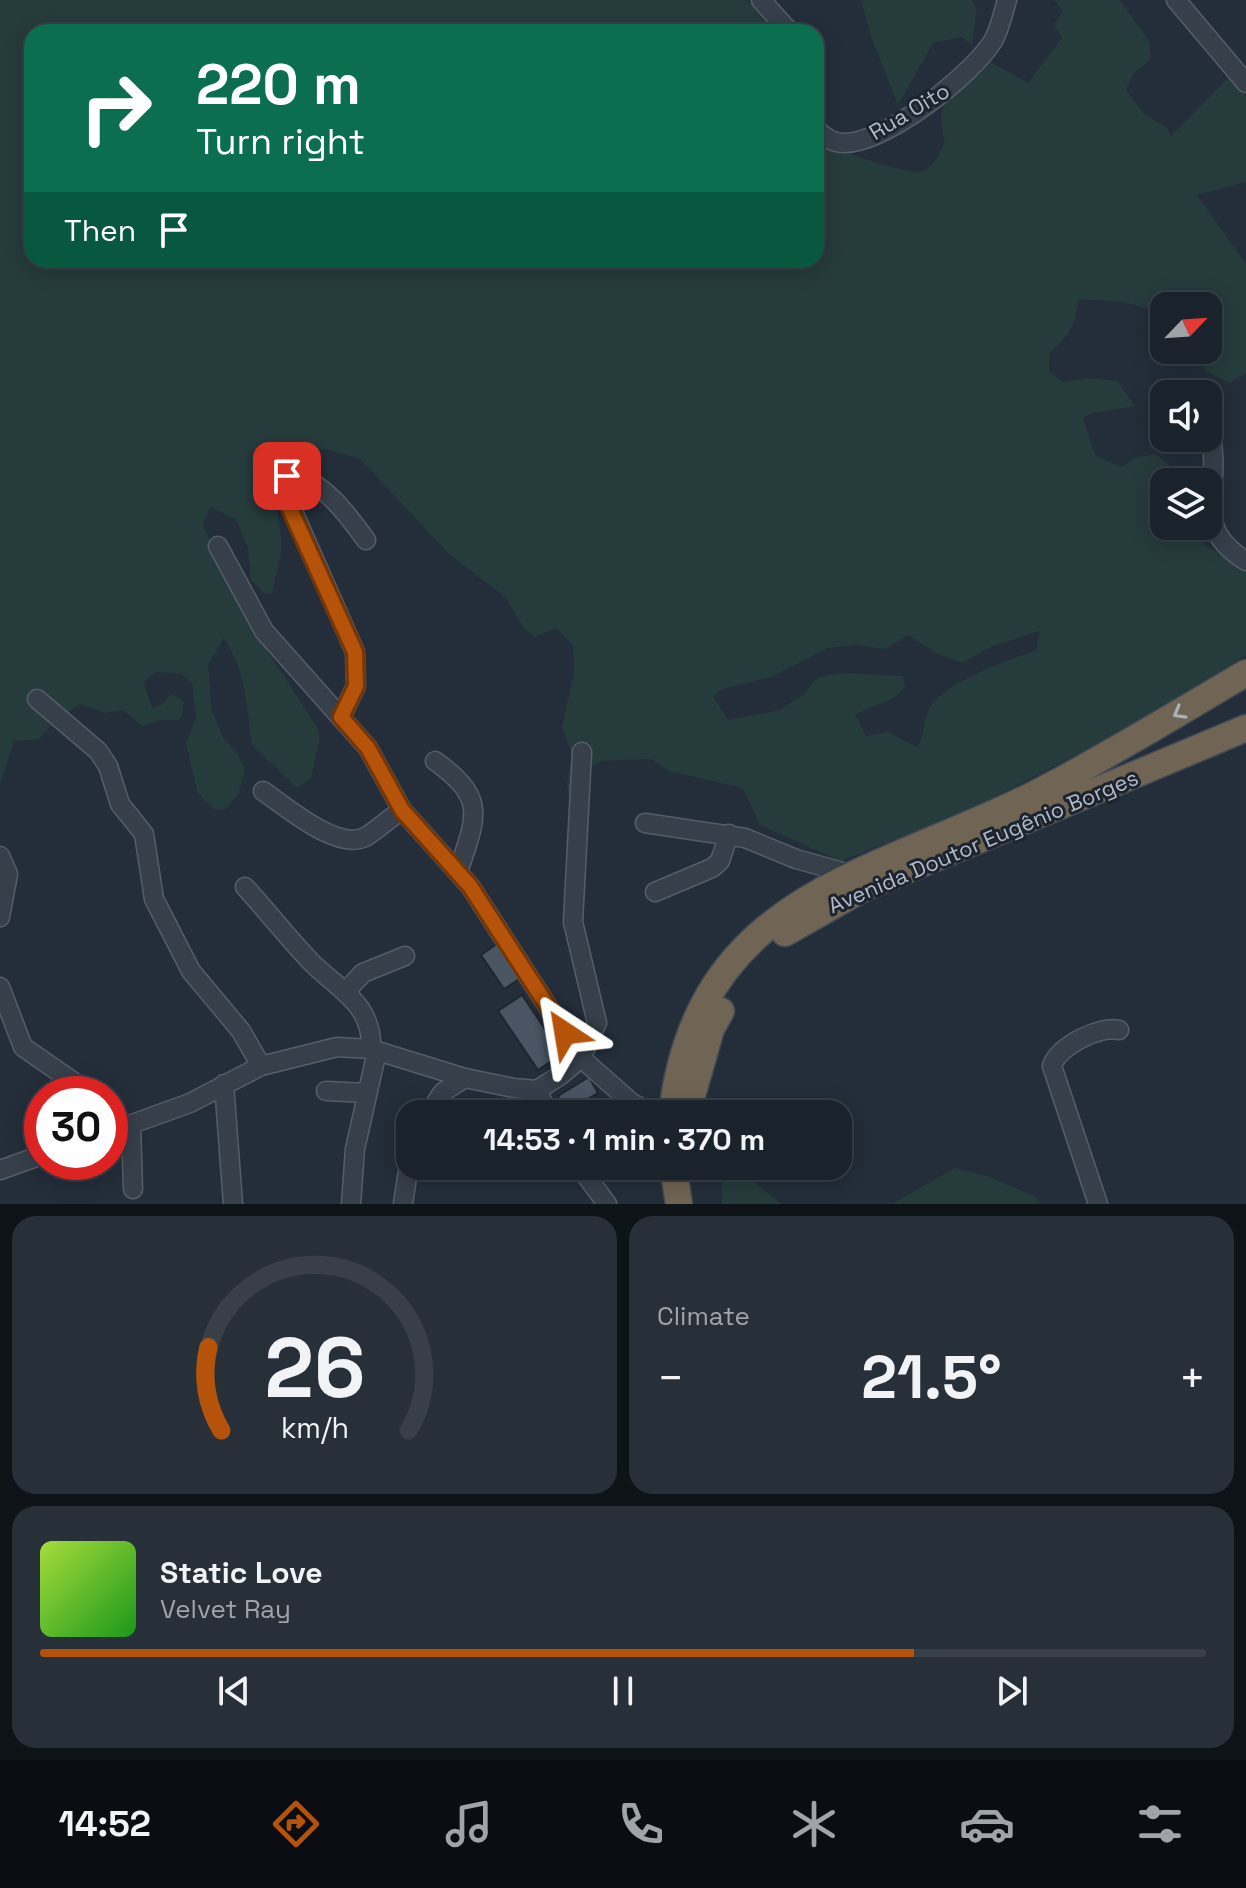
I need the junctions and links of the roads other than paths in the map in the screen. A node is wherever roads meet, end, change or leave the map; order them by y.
1 (761, 0) edge
2 (1007, 0) edge
3 (1176, 0) edge
4 (783, 24) edge
5 (1246, 83) edge
6 (824, 134) edge
7 (1213, 452) edge
8 (366, 540) dead end
9 (218, 546) dead end
10 (1246, 561) edge
11 (1246, 673) edge
12 (37, 699) dead end
13 (341, 717) junction
14 (1246, 728) edge
15 (582, 752) dead end
16 (435, 761) dead end
17 (263, 791) dead end
18 (402, 810) junction
19 (645, 823) dead end
20 (729, 834) junction
21 (0, 856) edge
22 (458, 872) junction
23 (850, 874) junction
24 (245, 887) dead end
25 (655, 892) dead end
26 (0, 917) edge
27 (405, 956) dead end
28 (0, 987) edge
29 (347, 990) junction
30 (1119, 1030) dead end
31 (374, 1050) junction
32 (581, 1058) junction
33 (261, 1066) junction
34 (65, 1076) edge
35 (465, 1078) junction
36 (224, 1084) junction
37 (537, 1090) junction
38 (326, 1091) dead end
39 (367, 1093) junction
40 (438, 1100) edge
41 (542, 1100) edge
42 (629, 1100) edge
43 (675, 1100) edge
44 (690, 1100) edge
45 (131, 1126) junction
46 (128, 1127) edge
47 (24, 1161) edge
48 (0, 1170) edge
49 (407, 1180) edge
50 (589, 1180) edge
51 (675, 1180) edge
52 (692, 1180) edge
53 (133, 1189) dead end
54 (233, 1204) edge
55 (351, 1204) edge
56 (403, 1204) edge
57 (607, 1204) edge
58 (679, 1204) edge
59 (696, 1204) edge
60 (1098, 1204) edge

1 - 4 street
2 - 6 street, Rua Oito
3 - 5 street
7 - 10 street
8 - 13 street
9 - 13 street
11 -> 23 highway, Avenida Doutor Eugênio Borges
12 - 33 street
13 - 18 street
14 - 44 highway, Avenida Doutor Eugênio Borges
15 - 32 street
16 - 22 street
17 - 18 street
18 - 22 street
19 - 20 street
20 - 23 street
20 - 25 street
21 - 26 street
22 - 32 street
23 - 43 highway, Avenida Doutor Eugênio Borges
24 - 29 street
27 - 29 street
28 - 34 street
29 - 31 street
30 - 60 street
31 - 33 street
31 - 35 street
31 - 39 street
32 - 37 street
32 - 42 street
33 - 36 street
35 - 37 street
35 - 40 street
36 - 45 street
36 - 54 street
37 - 41 street
38 - 39 street
39 - 55 street
45 - 46 street
45 - 53 street
47 - 48 street
49 - 56 street
50 - 57 street
51 - 58 highway
52 - 59 highway

